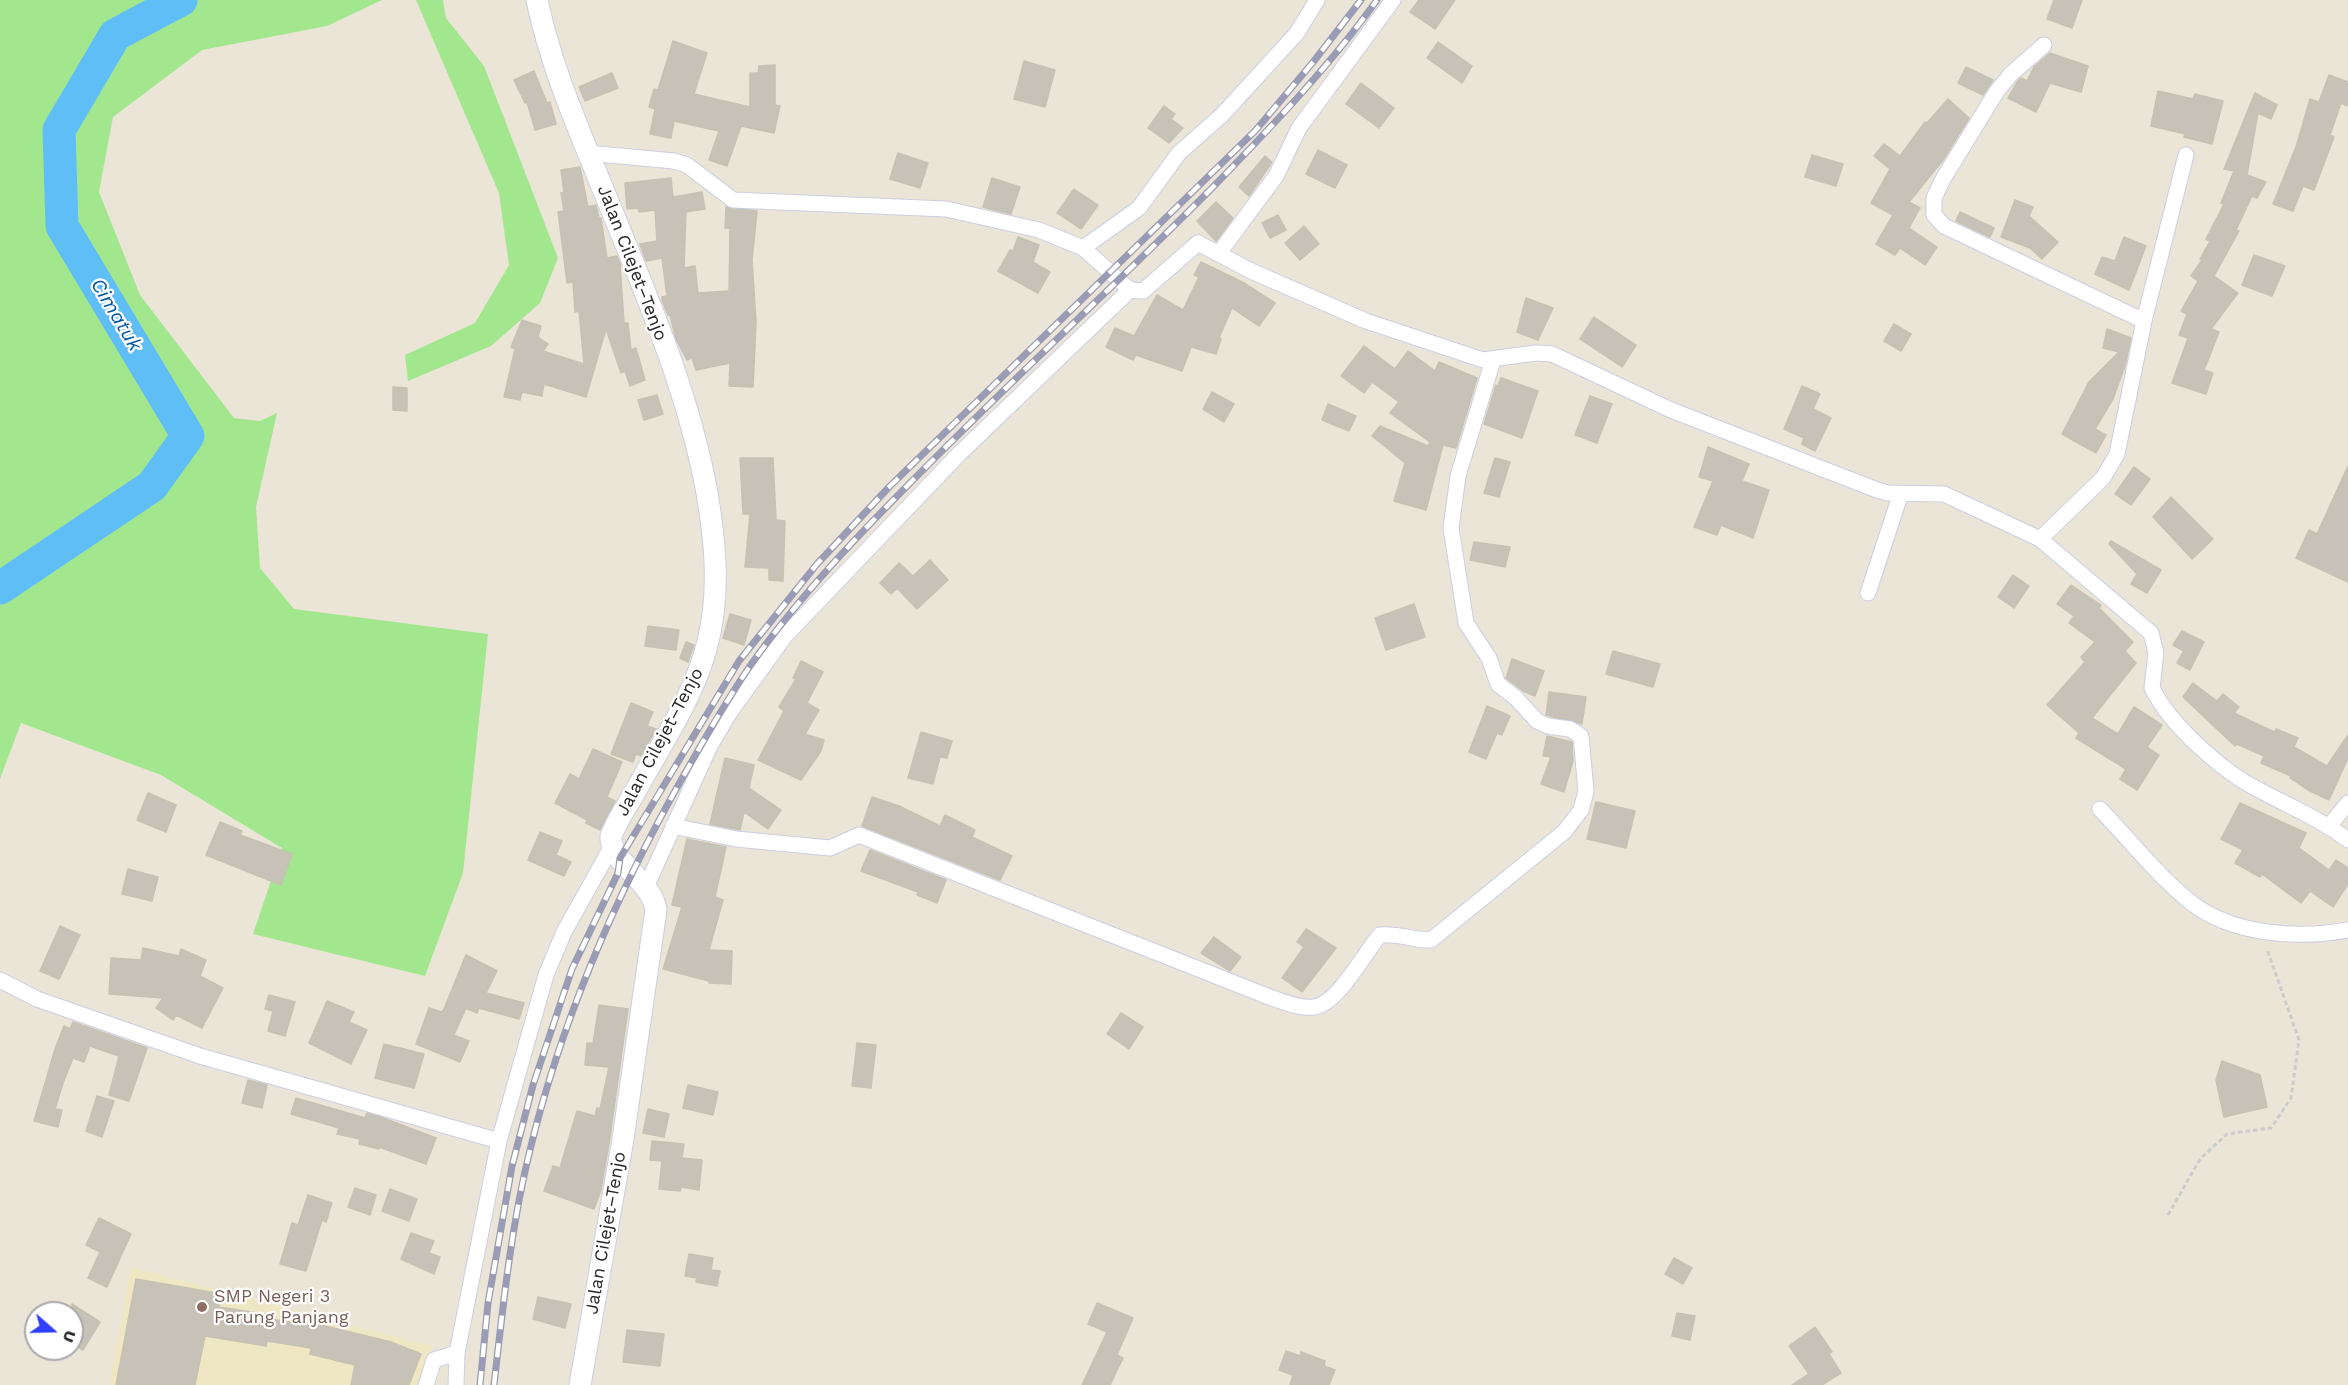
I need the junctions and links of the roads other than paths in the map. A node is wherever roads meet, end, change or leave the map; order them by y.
1 (537, 0) edge
2 (1317, 0) edge
3 (1393, 0) edge
4 (2044, 45) dead end
5 (588, 153) junction
6 (2186, 155) dead end
7 (1083, 248) junction
8 (1219, 253) junction
9 (1130, 290) junction
10 (2144, 321) junction
11 (1493, 360) junction
12 (1901, 493) junction
13 (2040, 539) junction
14 (1868, 593) dead end
15 (2348, 803) edge
16 (2100, 809) dead end
17 (673, 826) junction
18 (2329, 826) junction
19 (2348, 840) edge
20 (612, 846) junction
21 (646, 887) junction
22 (2348, 930) edge
23 (0, 980) edge
24 (499, 1141) junction
25 (457, 1353) junction
26 (426, 1385) edge
27 (456, 1385) edge
28 (580, 1385) edge

1 - 5 main road, Jalan Cilejet–Tenjo
2 - 7 street
3 - 8 street
4 - 10 street
5 - 7 street
5 - 20 main road, Jalan Cilejet–Tenjo
6 - 10 street
7 - 9 street
8 - 9 street
8 - 11 street
9 - 17 street
10 - 13 street
11 - 12 street
11 - 17 street
12 - 13 street
12 - 14 street
13 - 18 street
15 - 18 street
16 - 22 street
17 - 21 street
18 - 19 street
20 - 21 main road, Jalan Cilejet–Tenjo
20 - 24 street
21 - 28 main road, Jalan Cilejet–Tenjo
23 - 24 street
24 - 25 street
25 - 26 street
25 - 27 street

